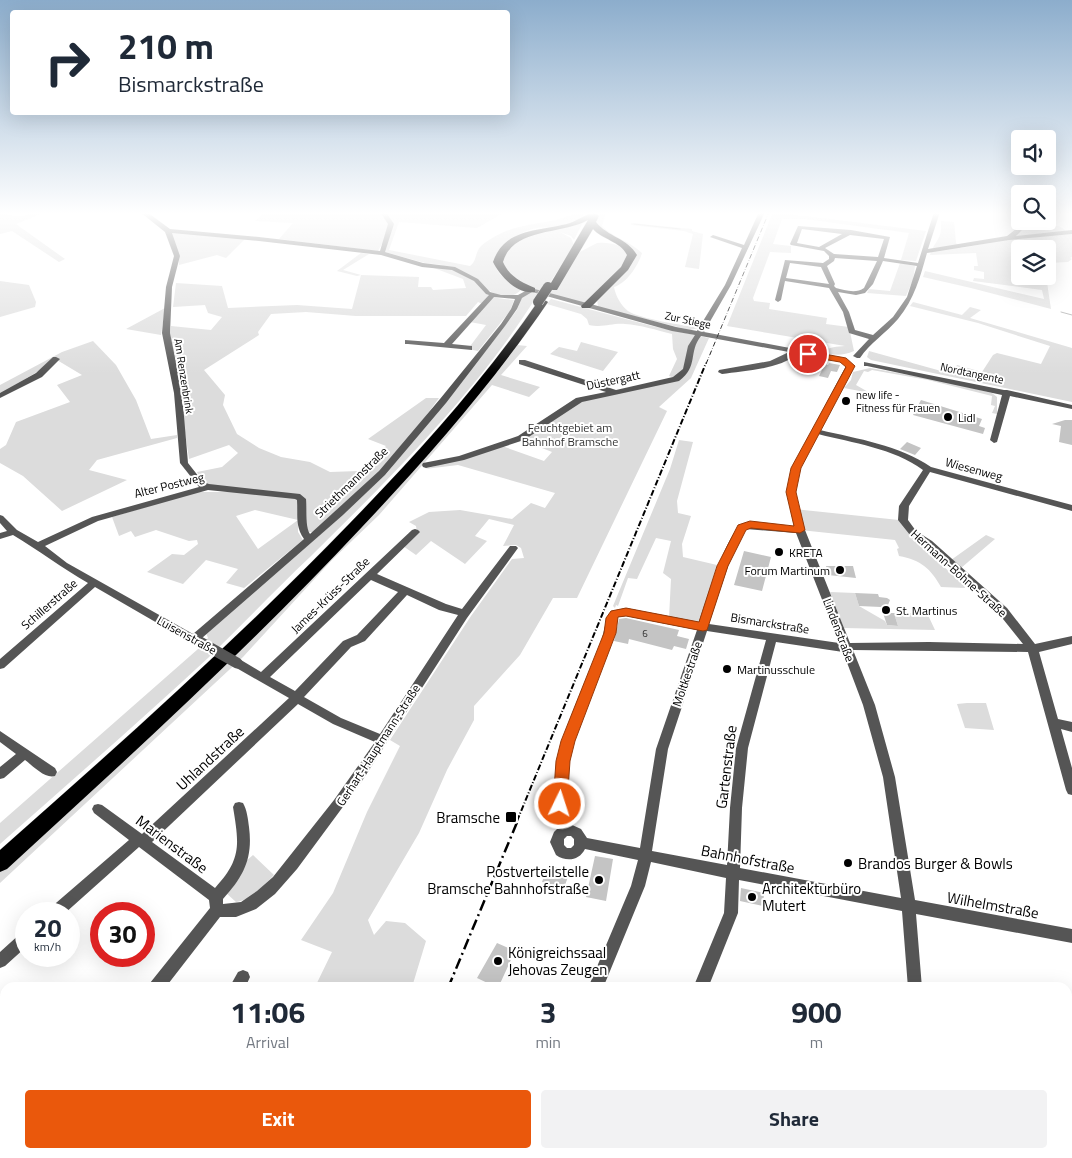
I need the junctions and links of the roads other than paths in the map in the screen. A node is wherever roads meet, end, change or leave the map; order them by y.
1 (174, 266) edge
2 (430, 266) edge
3 (500, 266) edge
4 (561, 266) edge
5 (627, 266) edge
6 (736, 266) edge
7 (786, 266) edge
8 (824, 266) edge
9 (877, 266) edge
10 (921, 266) edge
11 (782, 279) junction
12 (833, 288) junction
13 (493, 295) junction
14 (519, 298) junction
15 (538, 298) junction
16 (778, 300) dead end
17 (586, 306) junction
18 (699, 334) junction
19 (874, 338) junction
20 (408, 342) dead end
21 (448, 345) junction
22 (469, 348) dead end
23 (795, 351) junction
24 (858, 356) junction
25 (56, 359) dead end
26 (522, 362) dead end
27 (847, 363) junction
28 (867, 364) junction
29 (722, 372) dead end
30 (616, 392) junction
31 (1007, 392) junction
32 (0, 396) edge
33 (1072, 406) edge
34 (814, 431) junction
35 (994, 440) dead end
36 (426, 465) dead end
37 (928, 470) junction
38 (208, 487) junction
39 (1072, 508) edge
40 (0, 518) edge
41 (800, 530) junction
42 (14, 532) junction
43 (415, 532) dead end
44 (0, 536) edge
45 (309, 539) junction
46 (38, 546) junction
47 (513, 548) dead end
48 (369, 575) junction
49 (94, 583) junction
50 (405, 591) junction
51 (464, 613) junction
52 (703, 627) junction
53 (772, 638) junction
54 (197, 640) junction
55 (1072, 640) edge
56 (845, 648) junction
57 (1032, 648) junction
58 (0, 665) edge
59 (262, 677) junction
60 (297, 697) junction
61 (1054, 723) junction
62 (1072, 727) edge
63 (0, 736) edge
64 (383, 740) junction
65 (25, 753) junction
66 (51, 772) dead end
67 (0, 774) edge
68 (1072, 790) edge
69 (239, 807) dead end
70 (98, 809) dead end
71 (565, 831) junction
72 (141, 841) junction
73 (582, 843) junction
74 (0, 851) edge
75 (645, 855) junction
76 (0, 862) edge
77 (734, 874) junction
78 (68, 902) edge
79 (216, 904) junction
80 (909, 906) junction
81 (1072, 936) edge
82 (15, 948) edge
83 (0, 961) edge
84 (160, 982) edge
85 (598, 982) edge
86 (702, 982) edge
87 (915, 982) edge

1 - 38 street, Am Renzenbrink
2 - 13 street
3 - 15 highway
4 - 15 highway
5 - 17 highway
6 - 18 street
7 - 11 street
8 - 12 street
9 - 12 street
10 - 19 street
11 - 12 street
11 - 16 street
12 - 19 street
13 - 14 street
13 - 21 street
14 - 15 street, Striethmannstraße
14 - 45 street, Striethmannstraße
15 - 17 street, Zur Stiege
15 - 74 highway
15 - 76 highway
17 - 18 street, Zur Stiege
18 - 23 street, Zur Stiege
18 - 30 street, Düstergatt
19 - 24 street
20 - 21 street
21 - 22 street
23 - 27 street, Zur Stiege
23 - 29 street
24 - 27 street
24 - 28 street
25 - 32 street
26 - 30 street
27 - 28 street
27 - 34 street, Lindenstraße
28 - 31 street, Nordtangente
30 - 36 street, Düstergatt
31 - 33 street, Nordtangente
31 - 35 street
34 - 37 street, Wiesenweg
34 - 41 street, Lindenstraße
37 - 39 street, Wiesenweg
37 - 57 street, Hermann-Bohne-Straße
38 - 45 street, Alter Postweg
38 - 46 street, Alter Postweg
40 - 42 street, Luisenstraße
41 - 52 street, Moltkestraße
41 - 56 street, Lindenstraße
42 - 44 street
42 - 46 street, Luisenstraße
43 - 48 street, James-Krüss-Straße
45 - 54 street, Striethmannstraße
46 - 49 street, Luisenstraße
47 - 51 street, Gerhart-Hauptmann-Straße
48 - 50 street
48 - 59 street, James-Krüss-Straße
49 - 54 street, Luisenstraße
49 - 58 street, Schillerstraße
50 - 51 street
50 - 60 street, Uhlandstraße
51 - 64 street, Gerhart-Hauptmann-Straße
52 - 53 street, Bismarckstraße
52 - 71 street, Bismarckstraße
52 - 75 street, Moltkestraße
53 - 56 street, Bismarckstraße
53 - 77 street, Gartenstraße
54 - 59 street, Luisenstraße, bridge
55 - 57 street
56 - 57 street, Bismarckstraße
56 - 80 street, Lindenstraße
57 - 61 street, Hermann-Bohne-Straße
59 - 60 street, Luisenstraße
60 - 64 street, Luisenstraße
60 - 72 street, Uhlandstraße
61 - 62 street
61 - 68 street, Hermann-Bohne-Straße
63 - 65 street
64 - 79 street, Gerhart-Hauptmann-Straße
65 - 66 street
65 - 67 street
69 - 79 street
70 - 72 street, Marienstraße
71 - 73 street
71 - 73 street
72 - 78 street, Uhlandstraße
72 - 79 street, Marienstraße
73 - 75 street, Bahnhofstraße
75 - 77 street, Bahnhofstraße
75 - 85 street, Moltkestraße
77 - 80 street, Bahnhofstraße
77 - 86 street, Gartenstraße
79 - 84 street
80 - 81 street, Wilhelmstraße
80 - 87 street, Lindenstraße
82 - 83 street

